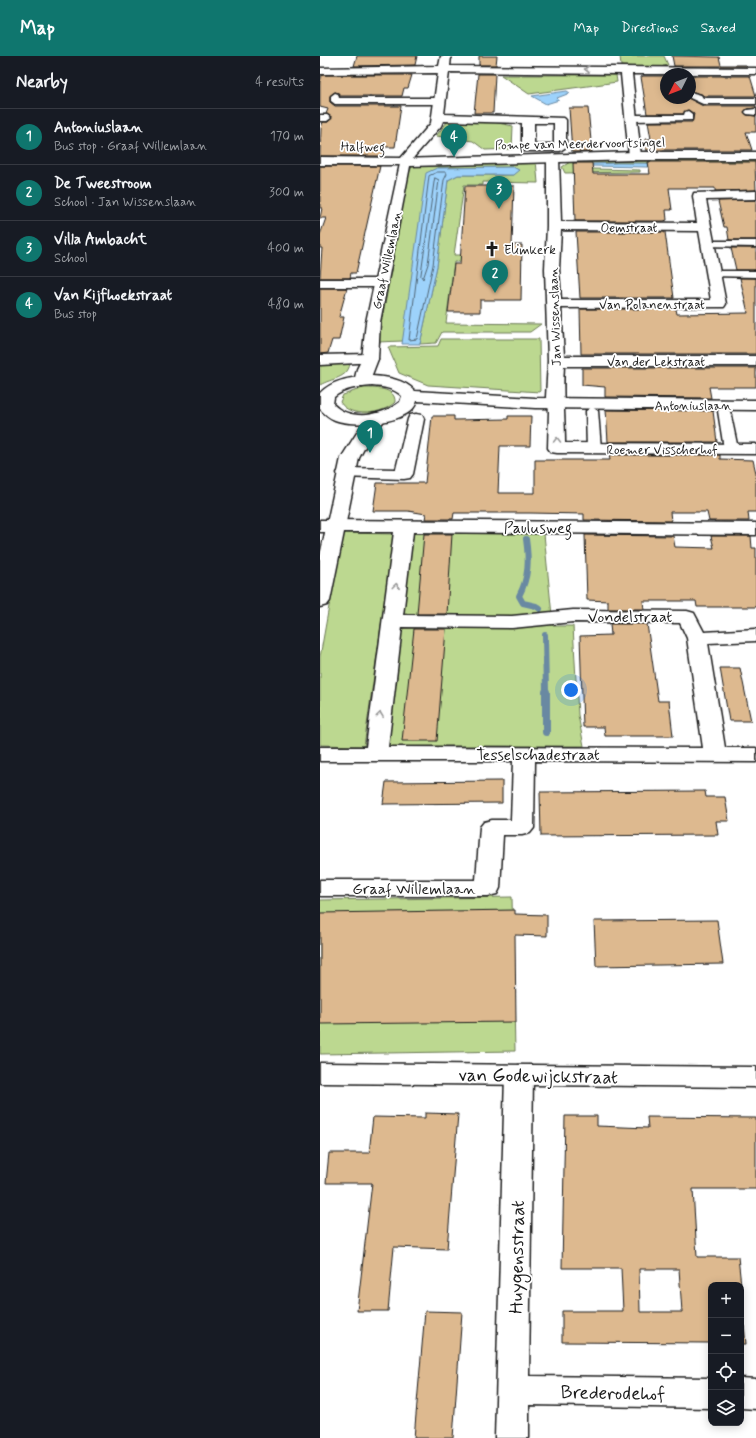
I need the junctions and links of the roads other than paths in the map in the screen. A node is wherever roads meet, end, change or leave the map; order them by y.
1 (446, 56) edge
2 (320, 70) edge
3 (444, 70) junction
4 (626, 71) junction
5 (756, 71) edge
6 (696, 96) edge
7 (335, 99) dead end
8 (441, 101) junction
9 (754, 108) edge
10 (688, 114) dead end
11 (438, 118) junction
12 (632, 118) junction
13 (528, 121) dead end
14 (635, 156) junction
15 (756, 156) edge
16 (553, 158) junction
17 (320, 161) edge
18 (405, 162) junction
19 (756, 196) edge
20 (554, 226) junction
21 (704, 227) junction
22 (707, 244) junction
23 (756, 244) edge
24 (714, 274) junction
25 (756, 274) edge
26 (320, 283) edge
27 (381, 284) junction
28 (554, 304) junction
29 (370, 359) junction
30 (320, 360) edge
31 (556, 361) junction
32 (756, 361) edge
33 (362, 382) junction
34 (382, 382) junction
35 (323, 400) edge
36 (555, 404) junction
37 (756, 405) edge
38 (411, 406) junction
39 (592, 411) dead end
40 (724, 411) dead end
41 (378, 418) junction
42 (356, 419) junction
43 (358, 441) junction
44 (594, 449) junction
45 (731, 449) junction
46 (756, 449) edge
47 (346, 473) junction
48 (329, 526) edge
49 (404, 527) junction
50 (756, 529) edge
51 (320, 601) edge
52 (392, 621) junction
53 (756, 635) edge
54 (697, 638) junction
55 (320, 754) edge
56 (376, 754) junction
57 (524, 754) junction
58 (715, 755) junction
59 (756, 755) edge
60 (321, 888) edge
61 (320, 1073) edge
62 (519, 1075) junction
63 (756, 1077) edge
64 (514, 1390) junction
65 (708, 1393) edge
66 (744, 1393) edge
67 (756, 1394) edge
68 (512, 1438) edge

1 - 3 street
2 - 3 street
4 -> 3 street
3 - 8 street
4 - 5 street
4 - 12 street
6 - 9 street
7 - 8 street
8 - 11 street
10 - 12 street
11 - 13 street
11 - 18 street
12 - 14 street
14 - 15 street, Pompe van Meerdervoortsingel
14 - 16 street, Pompe van Meerdervoortsingel
16 - 18 street, Pompe van Meerdervoortsingel
16 - 20 street, Jan Wissenslaan
17 - 18 street, Halfweg
18 - 27 street, Graaf Willemlaan
19 - 21 street, Van Polanenstraat
20 - 21 street, Oemstraat
20 - 28 street, Jan Wissenslaan
21 - 22 street, Van Polanenstraat
22 - 23 street
22 - 24 street, Van Polanenstraat
24 - 25 street
24 - 28 street, Van Polanenstraat
26 - 27 street
27 - 29 street, Graaf Willemlaan
28 - 31 street, Jan Wissenslaan
29 - 30 street
29 - 33 street, Graaf Willemlaan
29 - 34 street
31 - 32 street, Van der Lekstraat
31 - 36 street, Jan Wissenslaan
33 - 34 street
33 - 35 street
34 - 38 street
35 - 42 street
36 - 37 street, Antoniuslaan
36 - 38 street, Antoniuslaan
44 -> 36 street, Roemer Visscherhof
38 - 41 street
38 - 47 street
39 - 44 street, Roemer Visscherhof
40 - 45 street, Roemer Visscherhof
41 - 42 street
41 - 43 street
42 - 43 street
43 - 47 street
44 - 45 street, Roemer Visscherhof
45 - 46 street, Roemer Visscherhof
47 - 48 street
48 - 49 street, Paulusweg
48 - 51 street
49 - 50 street, Paulusweg
52 -> 49 street
52 - 54 street, Vondelstraat
56 -> 52 street
53 - 54 street
54 - 58 street, Vondelstraat
55 - 56 street, Tesselschadestraat
56 - 57 street, Tesselschadestraat
57 - 58 street, Tesselschadestraat
57 - 60 street, Graaf Willemlaan
58 - 59 street, Tesselschadestraat
61 - 62 street, van Godewijckstraat
62 - 63 street, van Godewijckstraat
62 - 64 street, Huygensstraat
64 - 65 street, Brederodehof
64 - 68 street, Huygensstraat
66 - 67 street

